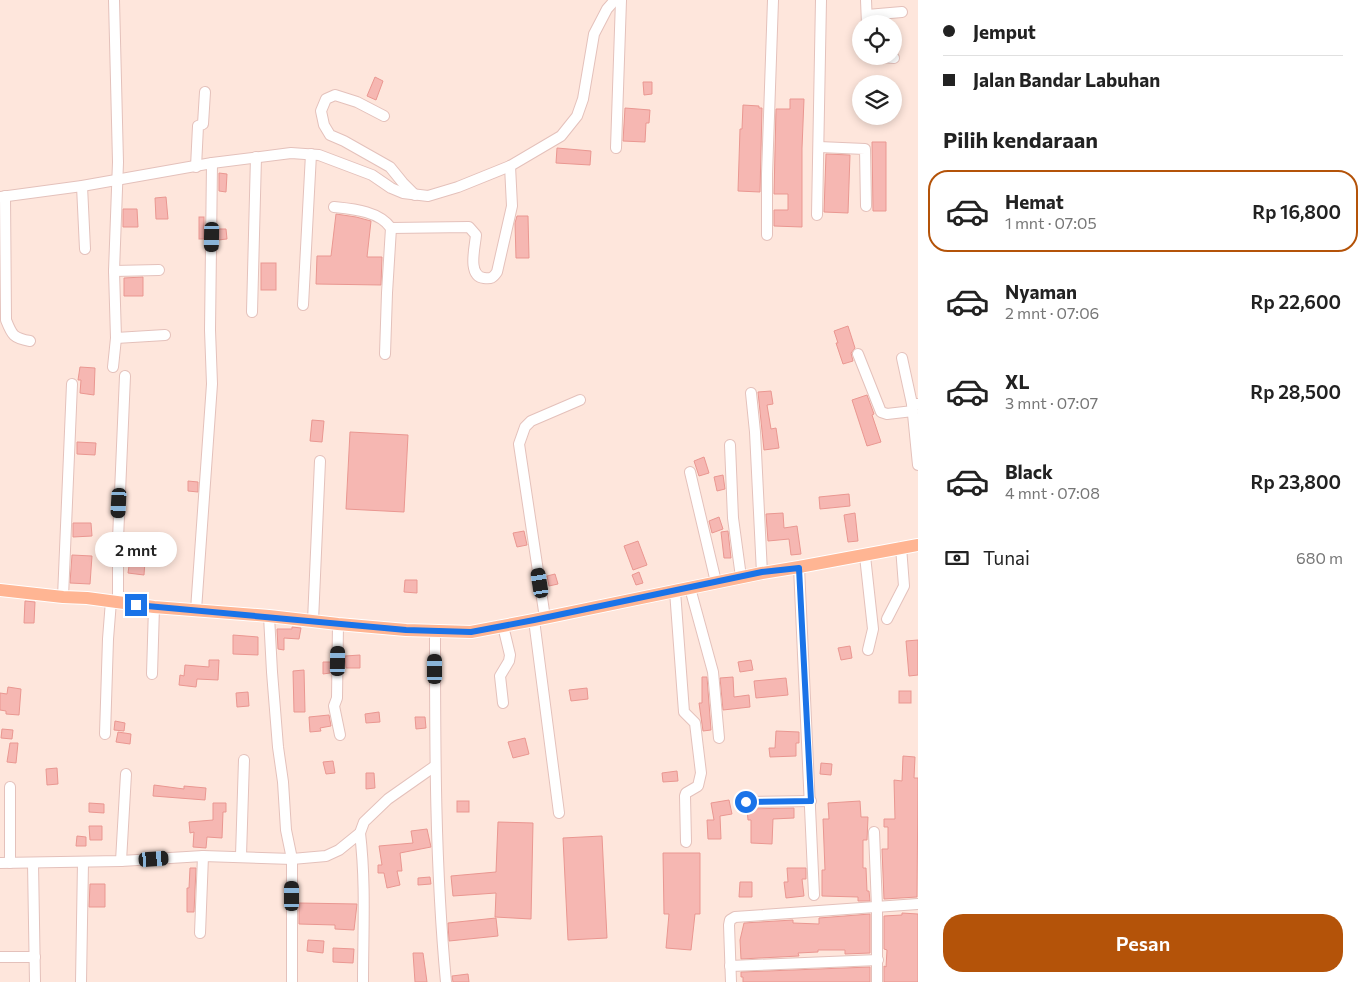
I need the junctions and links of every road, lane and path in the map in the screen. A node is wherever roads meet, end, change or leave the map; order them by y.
1 (114, 0) edge
2 (615, 0) edge
3 (621, 0) edge
4 (773, 0) edge
5 (821, 0) edge
6 (866, 0) edge
7 (902, 12) dead end
8 (867, 15) edge
9 (887, 15) edge
10 (206, 92) dead end
11 (384, 116) dead end
12 (819, 147) junction
13 (616, 148) dead end
14 (311, 154) junction
15 (256, 157) junction
16 (212, 163) junction
17 (510, 166) junction
18 (196, 167) junction
19 (117, 179) junction
20 (82, 186) junction
21 (415, 195) junction
22 (3, 197) edge
23 (866, 206) dead end
24 (334, 207) dead end
25 (818, 215) dead end
26 (391, 228) junction
27 (767, 235) dead end
28 (85, 250) dead end
29 (159, 270) dead end
30 (114, 271) junction
31 (303, 305) dead end
32 (252, 312) dead end
33 (165, 335) dead end
34 (116, 338) junction
35 (30, 341) dead end
36 (385, 354) dead end
37 (858, 354) dead end
38 (902, 358) dead end
39 (113, 367) dead end
40 (125, 376) dead end
41 (72, 384) dead end
42 (751, 394) dead end
43 (580, 400) dead end
44 (914, 406) edge
45 (730, 445) dead end
46 (320, 461) dead end
47 (918, 465) edge
48 (690, 472) dead end
49 (918, 545) edge
50 (901, 548) junction
51 (865, 556) junction
52 (799, 568) junction
53 (762, 572) junction
54 (741, 577) junction
55 (716, 582) junction
56 (690, 588) junction
57 (0, 590) edge
58 (675, 591) junction
59 (62, 597) junction
60 (114, 602) junction
61 (154, 608) junction
62 (196, 610) junction
63 (270, 616) junction
64 (540, 619) junction
65 (887, 619) dead end
66 (313, 621) junction
67 (338, 624) junction
68 (503, 626) junction
69 (434, 631) junction
70 (868, 650) dead end
71 (152, 674) dead end
72 (503, 703) dead end
73 (105, 734) dead end
74 (340, 734) dead end
75 (719, 738) dead end
76 (244, 760) dead end
77 (435, 766) junction
78 (126, 774) dead end
79 (10, 787) dead end
80 (811, 801) junction
81 (746, 802) dead end
82 (559, 813) dead end
83 (874, 832) dead end
84 (360, 833) junction
85 (686, 842) dead end
86 (203, 856) junction
87 (241, 856) junction
88 (292, 859) junction
89 (122, 861) junction
90 (83, 862) junction
91 (5, 863) edge
92 (34, 863) junction
93 (814, 895) dead end
94 (918, 904) edge
95 (877, 907) junction
96 (200, 933) dead end
97 (0, 957) edge
98 (35, 957) junction
99 (878, 960) junction
100 (730, 966) junction
101 (35, 982) edge
102 (81, 982) edge
103 (292, 982) edge
104 (363, 982) edge
105 (446, 982) edge
106 (731, 982) edge
107 (877, 982) edge

1 - 19 street
2 - 17 street
3 - 13 street
4 - 27 street
5 - 12 street
6 - 8 street
7 - 9 street
10 - 18 street
11 - 21 street
12 - 23 street
12 - 25 street
14 - 15 street
14 - 21 street
14 - 31 street
15 - 16 street
15 - 32 street
16 - 18 street
16 - 62 street
17 - 21 street
17 - 26 street
18 - 19 street
19 - 20 street
19 - 30 street
20 - 22 street
20 - 28 street
22 - 35 street
24 - 26 street
26 - 36 street
29 - 30 street
30 - 34 street
33 - 34 street
34 - 39 street
37 - 44 street
38 - 44 street
40 - 60 street
41 - 59 street
42 - 53 street
43 - 64 street
44 - 47 street
45 - 54 street
46 - 66 street
48 - 55 street
49 - 50 main road
50 - 51 main road
50 - 65 street
51 - 52 main road
51 - 70 street
52 - 53 main road
52 - 80 street
53 - 54 main road
54 - 55 main road
55 - 56 main road
56 - 58 main road
56 - 75 street
57 - 59 main road
58 - 64 main road
58 - 85 street
59 - 60 main road
60 - 61 main road
60 - 73 street
61 - 62 main road
61 - 71 street
62 - 63 main road
63 - 66 main road
63 - 88 street
64 - 68 main road
64 - 82 street
66 - 67 main road
67 - 69 main road
67 - 74 street
68 - 69 main road
68 - 72 street
69 - 77 street
76 - 87 street
77 - 84 street
77 - 105 street
78 - 89 street
79 - 91 street
80 - 81 street
80 - 93 street
83 - 95 street
84 - 88 street
84 - 104 street
86 - 87 street
86 - 89 street
86 - 96 street
87 - 88 street
88 - 103 street
89 - 90 street
90 - 92 street
90 - 102 street
91 - 92 street
92 - 98 street
94 - 95 street
95 - 99 street
95 - 100 street
97 - 98 street
98 - 101 street
99 - 100 street
99 - 107 street
100 - 106 street

